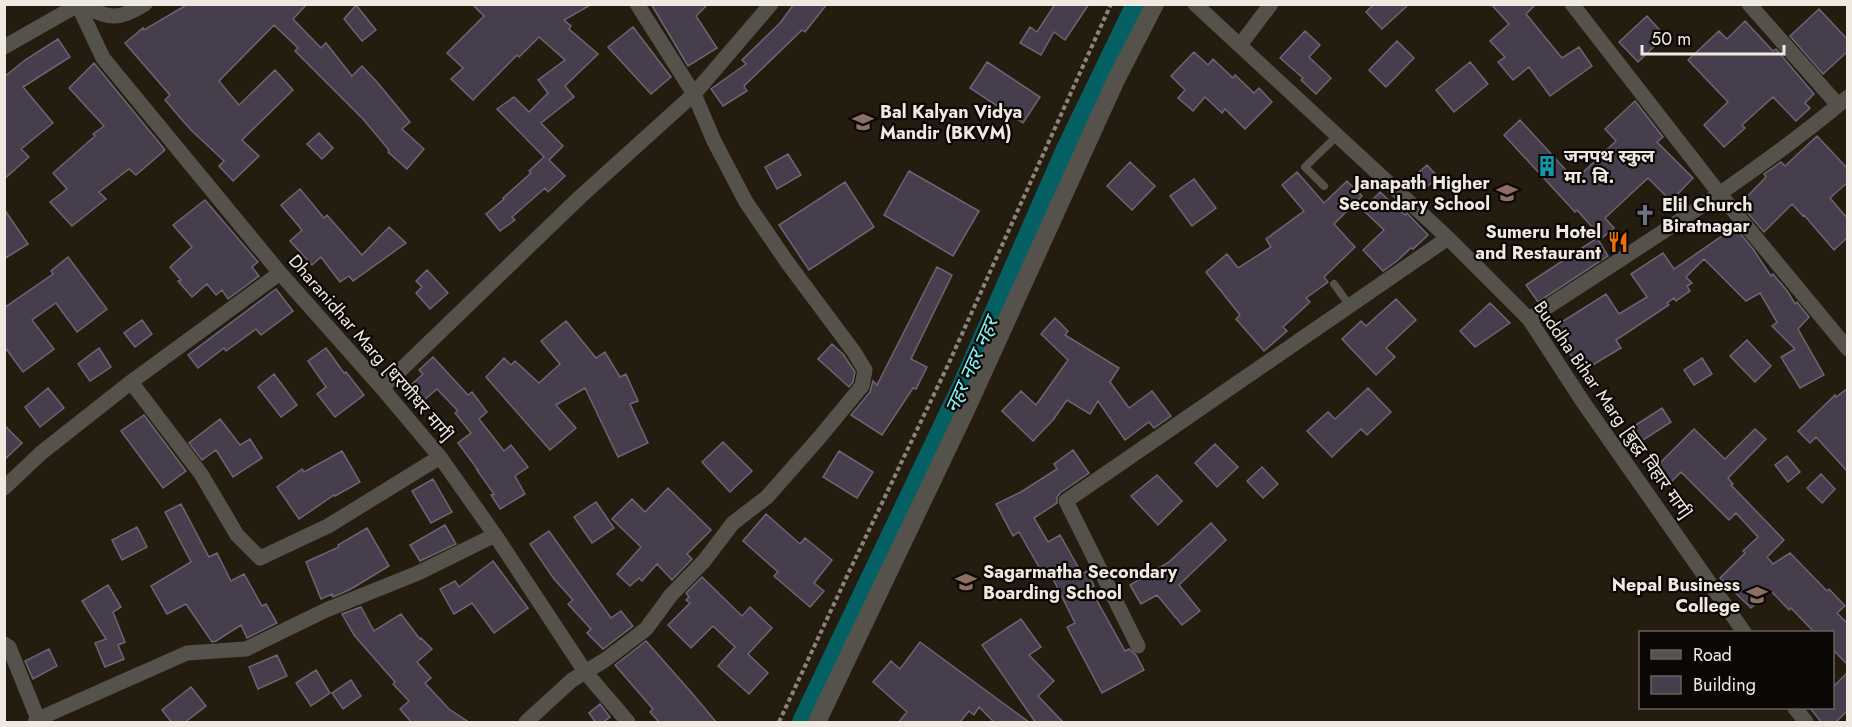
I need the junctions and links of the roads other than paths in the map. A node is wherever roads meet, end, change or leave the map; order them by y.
1 (145, 4) edge
2 (637, 4) edge
3 (771, 4) edge
4 (1155, 4) edge
5 (1196, 4) edge
6 (1271, 4) edge
7 (1572, 4) edge
8 (1749, 4) edge
9 (78, 5) edge
10 (1240, 45) junction
11 (4, 47) edge
12 (694, 94) junction
13 (1843, 101) edge
14 (1338, 135) junction
15 (1324, 186) dead end
16 (1719, 193) junction
17 (1448, 238) junction
18 (280, 273) junction
19 (1334, 284) dead end
20 (1350, 306) junction
21 (1529, 319) junction
22 (1848, 349) edge
23 (131, 382) junction
24 (382, 388) junction
25 (440, 457) junction
26 (4, 488) edge
27 (495, 535) junction
28 (1743, 631) edge
29 (4, 644) edge
30 (1138, 646) dead end
31 (586, 673) junction
32 (1796, 709) edge
33 (37, 721) edge
34 (526, 723) edge
35 (628, 723) edge
36 (817, 723) edge
37 (1806, 723) edge

1 - 9 street
2 - 12 street
3 - 12 street
4 - 36 street
5 - 10 street, Buddha Bihar Marg [बुद्ध विहार मार्ग]
6 - 10 street
7 - 16 street
8 - 13 street
9 - 11 street
9 - 18 street, Dharanidhar Marg [धरणीधर मार्ग]
10 - 14 street, Buddha Bihar Marg [बुद्ध विहार मार्ग]
12 - 24 street
12 - 31 street
13 - 16 street
14 - 15 lane
14 - 17 street, Buddha Bihar Marg [बुद्ध विहार मार्ग]
16 - 21 street
16 - 22 street
17 - 20 street
17 - 21 street, Buddha Bihar Marg [बुद्ध विहार मार्ग]
18 - 23 street
18 - 24 street, Dharanidhar Marg [धरणीधर मार्ग]
19 - 20 lane
20 - 30 street
21 - 28 street, Buddha Bihar Marg [बुद्ध विहार मार्ग]
23 - 25 street
23 - 26 street
24 - 25 street, Dharanidhar Marg [धरणीधर मार्ग]
25 - 27 street, Dharanidhar Marg [धरणीधर मार्ग]
27 - 31 street, Dharanidhar Marg [धरणीधर मार्ग]
27 - 33 street
29 - 33 street
31 - 34 street
31 - 35 street, Dharanidhar Marg [धरणीधर मार्ग]
32 - 37 street

